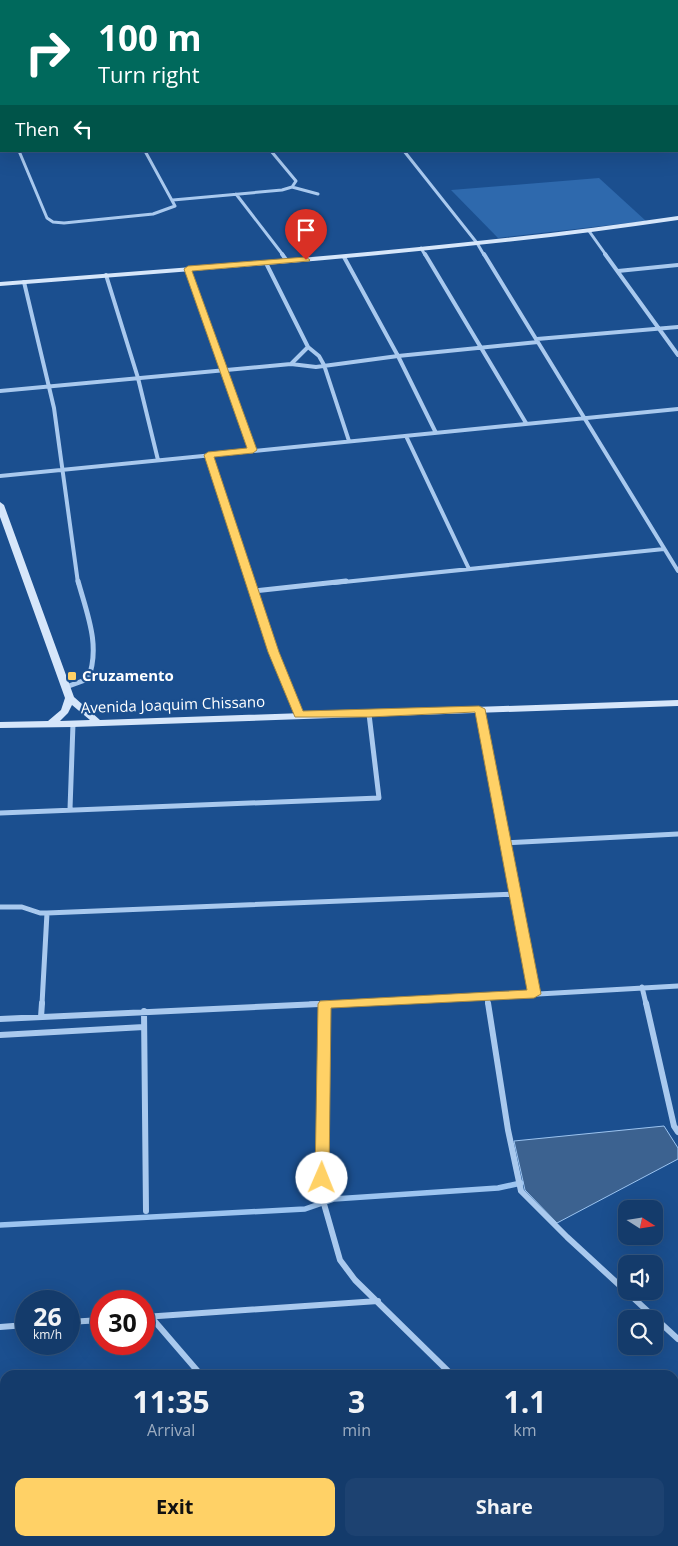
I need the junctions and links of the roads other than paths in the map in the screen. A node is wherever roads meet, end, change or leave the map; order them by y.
1 (19, 152) edge
2 (146, 152) edge
3 (272, 152) edge
4 (405, 152) edge
5 (292, 187) junction
6 (236, 194) junction
7 (318, 194) dead end
8 (173, 200) junction
9 (678, 218) edge
10 (589, 231) junction
11 (478, 243) junction
12 (421, 248) junction
13 (344, 257) junction
14 (287, 261) junction
15 (266, 263) junction
16 (678, 265) edge
17 (188, 269) junction
18 (618, 271) junction
19 (106, 275) junction
20 (24, 282) junction
21 (0, 284) edge
22 (678, 327) edge
23 (660, 328) junction
24 (538, 341) junction
25 (308, 347) junction
26 (481, 347) junction
27 (678, 355) edge
28 (398, 356) junction
29 (291, 364) junction
30 (324, 365) junction
31 (224, 369) junction
32 (138, 378) junction
33 (50, 385) junction
34 (0, 391) edge
35 (678, 409) edge
36 (583, 417) junction
37 (526, 424) junction
38 (436, 433) junction
39 (406, 436) junction
40 (349, 441) junction
41 (253, 450) junction
42 (208, 455) junction
43 (158, 460) junction
44 (64, 470) junction
45 (0, 476) edge
46 (0, 505) edge
47 (664, 549) junction
48 (469, 569) junction
49 (678, 571) edge
50 (253, 591) junction
51 (66, 684) junction
52 (70, 698) junction
53 (678, 703) edge
54 (479, 709) junction
55 (299, 714) junction
56 (369, 714) junction
57 (97, 722) junction
58 (52, 723) junction
59 (73, 724) junction
60 (0, 725) edge
61 (70, 809) junction
62 (0, 813) edge
63 (678, 834) edge
64 (504, 843) junction
65 (514, 894) junction
66 (0, 907) edge
67 (47, 913) junction
68 (678, 986) edge
69 (642, 987) junction
70 (534, 994) junction
71 (487, 997) junction
72 (325, 1004) junction
73 (144, 1011) junction
74 (42, 1017) junction
75 (0, 1019) edge
76 (144, 1027) junction
77 (0, 1035) edge
78 (678, 1132) edge
79 (146, 1211) dead end
80 (378, 1302) junction
81 (155, 1317) edge
82 (155, 1325) edge
83 (15, 1326) edge
84 (0, 1327) edge
85 (678, 1339) edge
86 (196, 1370) edge
87 (447, 1370) edge

1 - 8 street
2 - 8 street
3 - 5 street
4 - 11 street
5 - 6 street
5 - 7 street
6 - 8 street
6 - 14 street
9 - 10 street
10 - 11 street
10 - 18 street
11 - 12 street
11 - 24 street
12 - 13 street
12 - 26 street
13 - 14 street
13 - 28 street
14 - 15 street
15 - 17 street
15 - 25 street
16 - 18 street
17 - 19 street
17 - 31 street
18 - 23 street
19 - 20 street
19 - 32 street
20 - 21 street
20 - 33 street
22 - 23 street
23 - 24 street
23 - 27 street
24 - 26 street
24 - 36 street
25 - 29 street
25 - 30 street
26 - 28 street
26 - 37 street
28 - 30 street
28 - 38 street
29 - 30 street
29 - 31 street
30 - 40 street
31 - 32 street
31 - 41 street
32 - 33 street
32 - 43 street
33 - 34 street
33 - 44 street
35 - 36 street
36 - 37 street
36 - 47 street
37 - 38 street
38 - 39 street
39 - 40 street
39 - 48 street
40 - 41 street
41 - 42 street
42 - 43 street
42 - 50 street
43 - 44 street
44 - 45 street
44 - 51 street
46 - 51 street
47 - 48 street
47 - 49 street
48 - 50 street
50 - 55 street
51 - 52 street
52 - 57 street
52 - 58 street
53 - 54 street, Avenida Joaquim Chissano
54 - 56 street, Avenida Joaquim Chissano
54 - 64 street
55 - 56 street, Avenida Joaquim Chissano
55 - 57 street, Avenida Joaquim Chissano
56 - 61 street
57 - 59 street, Avenida Joaquim Chissano
58 - 59 street, Avenida Joaquim Chissano
58 - 60 street, Avenida Joaquim Chissano
59 - 61 street
61 - 62 street
63 - 64 street
64 - 65 street
65 - 67 street
65 - 70 street
66 - 67 street
67 - 74 street
68 - 69 street
69 - 70 street
69 - 78 street
70 - 71 street
71 - 72 street
71 - 85 street
72 - 73 street
72 - 80 street
73 - 74 street
73 - 76 street
74 - 75 street
76 - 77 street
76 - 79 street
80 - 81 street
80 - 87 street
82 - 86 street
83 - 84 street

